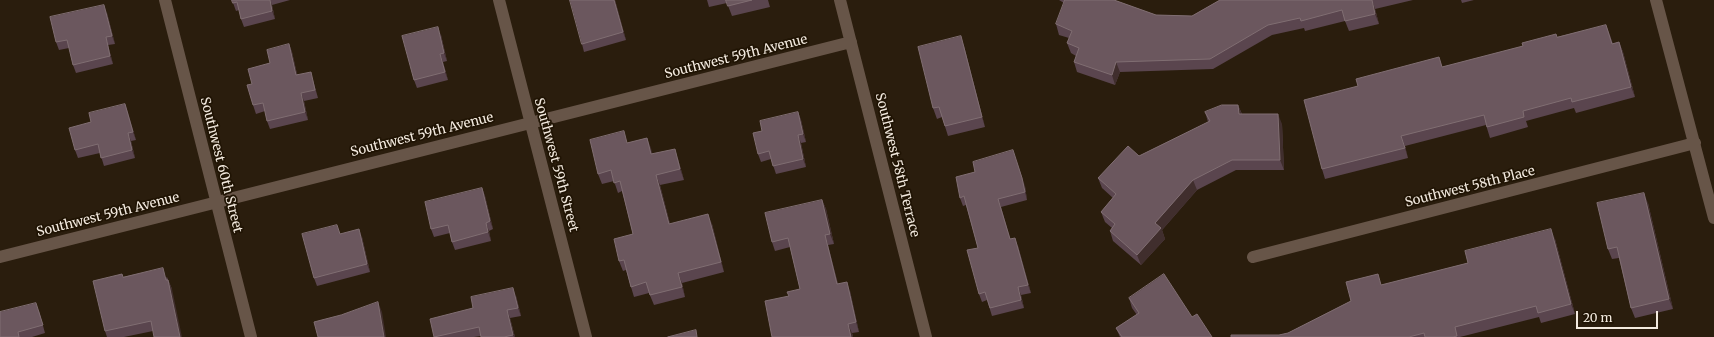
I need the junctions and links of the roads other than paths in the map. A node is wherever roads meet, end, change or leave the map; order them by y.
1 (165, 0) edge
2 (499, 0) edge
3 (840, 0) edge
4 (1656, 0) edge
5 (851, 42) junction
6 (530, 122) junction
7 (1695, 143) junction
8 (216, 201) junction
9 (1714, 218) edge
10 (0, 256) edge
11 (1253, 257) dead end
12 (251, 337) edge
13 (586, 337) edge
14 (926, 337) edge

1 - 8 street, Southwest 60th Street
2 - 6 street, Southwest 59th Street
3 - 5 street, Southwest 58th Terrace
4 - 7 street
5 - 6 street, Southwest 59th Avenue
5 - 14 street, Southwest 58th Terrace
6 - 8 street, Southwest 59th Avenue
6 - 13 street, Southwest 59th Street
7 - 9 street
7 - 11 street, Southwest 58th Place
8 - 10 street, Southwest 59th Avenue
8 - 12 street, Southwest 60th Street

